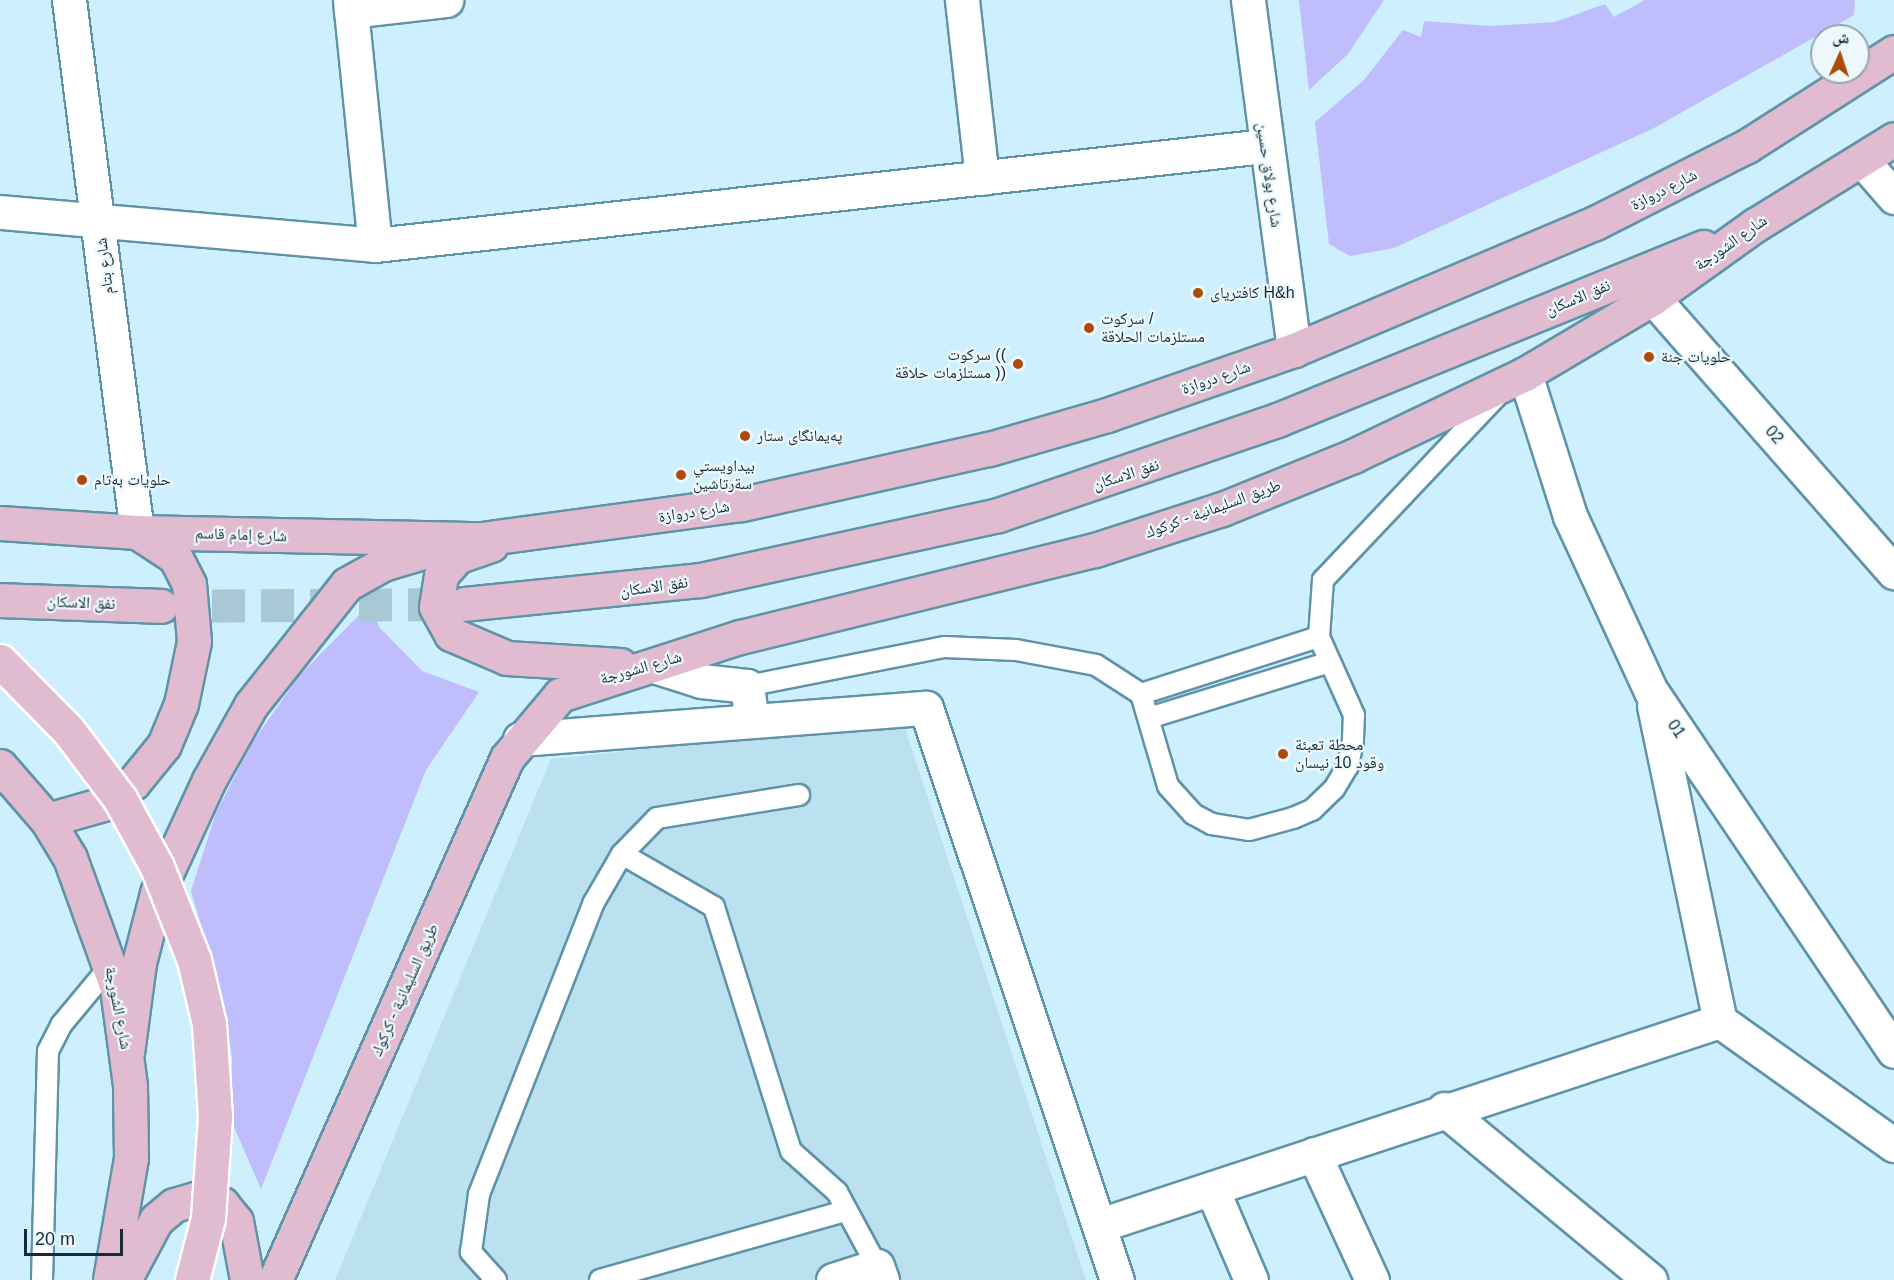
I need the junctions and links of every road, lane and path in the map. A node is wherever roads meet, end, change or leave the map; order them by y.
1 (69, 0) edge
2 (446, 0) edge
3 (962, 0) edge
4 (1248, 0) edge
5 (350, 5) edge
6 (1894, 52) edge
7 (1894, 139) edge
8 (1264, 146) junction
9 (1862, 160) junction
10 (982, 178) junction
11 (1894, 197) edge
12 (0, 212) edge
13 (100, 222) junction
14 (1755, 225) junction
15 (375, 245) junction
16 (1653, 298) junction
17 (1294, 350) junction
18 (1518, 377) junction
19 (0, 523) edge
20 (137, 532) junction
21 (557, 532) junction
22 (482, 539) junction
23 (1894, 572) edge
24 (0, 600) edge
25 (464, 604) tunnel mouth
26 (161, 606) tunnel mouth
27 (740, 637) joint
28 (1319, 637) junction
29 (0, 661) edge
30 (1327, 663) junction
31 (654, 666) junction
32 (747, 686) junction
33 (1651, 691) junction
34 (1141, 694) junction
35 (545, 707) joint
36 (1149, 718) junction
37 (752, 721) junction
38 (520, 739) junction
39 (0, 766) edge
40 (798, 795) dead end
41 (48, 820) junction
42 (622, 854) junction
43 (111, 966) junction
44 (1720, 1021) junction
45 (1894, 1051) edge
46 (127, 1053) junction
47 (1444, 1109) junction
48 (1894, 1145) edge
49 (1314, 1154) junction
50 (1212, 1189) junction
51 (846, 1211) junction
52 (1100, 1226) junction
53 (879, 1273) edge
54 (42, 1280) edge
55 (110, 1280) edge
56 (124, 1280) edge
57 (192, 1280) edge
58 (247, 1280) edge
59 (275, 1280) edge
60 (496, 1280) edge
61 (600, 1280) edge
62 (833, 1280) edge
63 (1117, 1280) edge
64 (1251, 1280) edge
65 (1372, 1280) edge
66 (1650, 1280) edge

1 - 13 street, شارع بتام
2 - 5 street
3 - 10 street
4 - 8 street, شارع بولاق حسين
5 - 15 street
6 - 17 main road, شارع دروازة
7 - 9 main road
8 - 10 street
8 - 17 street, شارع بولاق حسين
9 - 11 street
9 - 14 main road, شارع الشورجة
10 - 15 street
12 - 13 street
13 - 15 street
13 - 20 street, شارع بتام
14 - 16 main road, شارع الشورجة
14 - 25 main road, نفق الاسكان
16 - 18 main road, طريق السليمانية - كركوك
16 - 23 street, 02
17 - 21 main road, شارع دروازة
18 - 27 main road, طريق السليمانية - كركوك
18 - 28 lane
18 - 33 street, 01
19 - 20 main road, شارع إمام قاسم
20 - 22 main road, شارع إمام قاسم
20 - 41 main road
21 - 22 main road, شارع دروازة
21 - 31 main road
22 - 46 main road
24 - 26 main road, نفق الاسكان
27 - 31 main road, شارع الشورجة
28 - 30 lane
28 - 34 lane
29 - 57 main road, bridge
30 - 36 lane
30 - 36 lane
31 - 32 street
31 - 35 main road, شارع الشورجة
32 - 34 lane
32 - 37 street
33 - 44 street
33 - 45 street, 01
34 - 36 lane
35 - 38 main road, طريق السليمانية - كركوك
37 - 38 street
37 - 52 street
38 - 59 main road, طريق السليمانية - كركوك
39 - 41 main road, شارع الشورجة
40 - 42 lane
41 - 43 main road, شارع الشورجة
42 - 51 lane
42 - 60 lane
43 - 46 main road, شارع الشورجة
43 - 54 lane
44 - 47 street
44 - 48 street
46 - 55 main road, شارع الشورجة
47 - 49 street
47 - 66 street
49 - 50 street
49 - 65 street
50 - 52 street
50 - 64 street
51 - 53 lane
51 - 61 lane
52 - 63 street
53 - 62 street
56 - 58 main road

